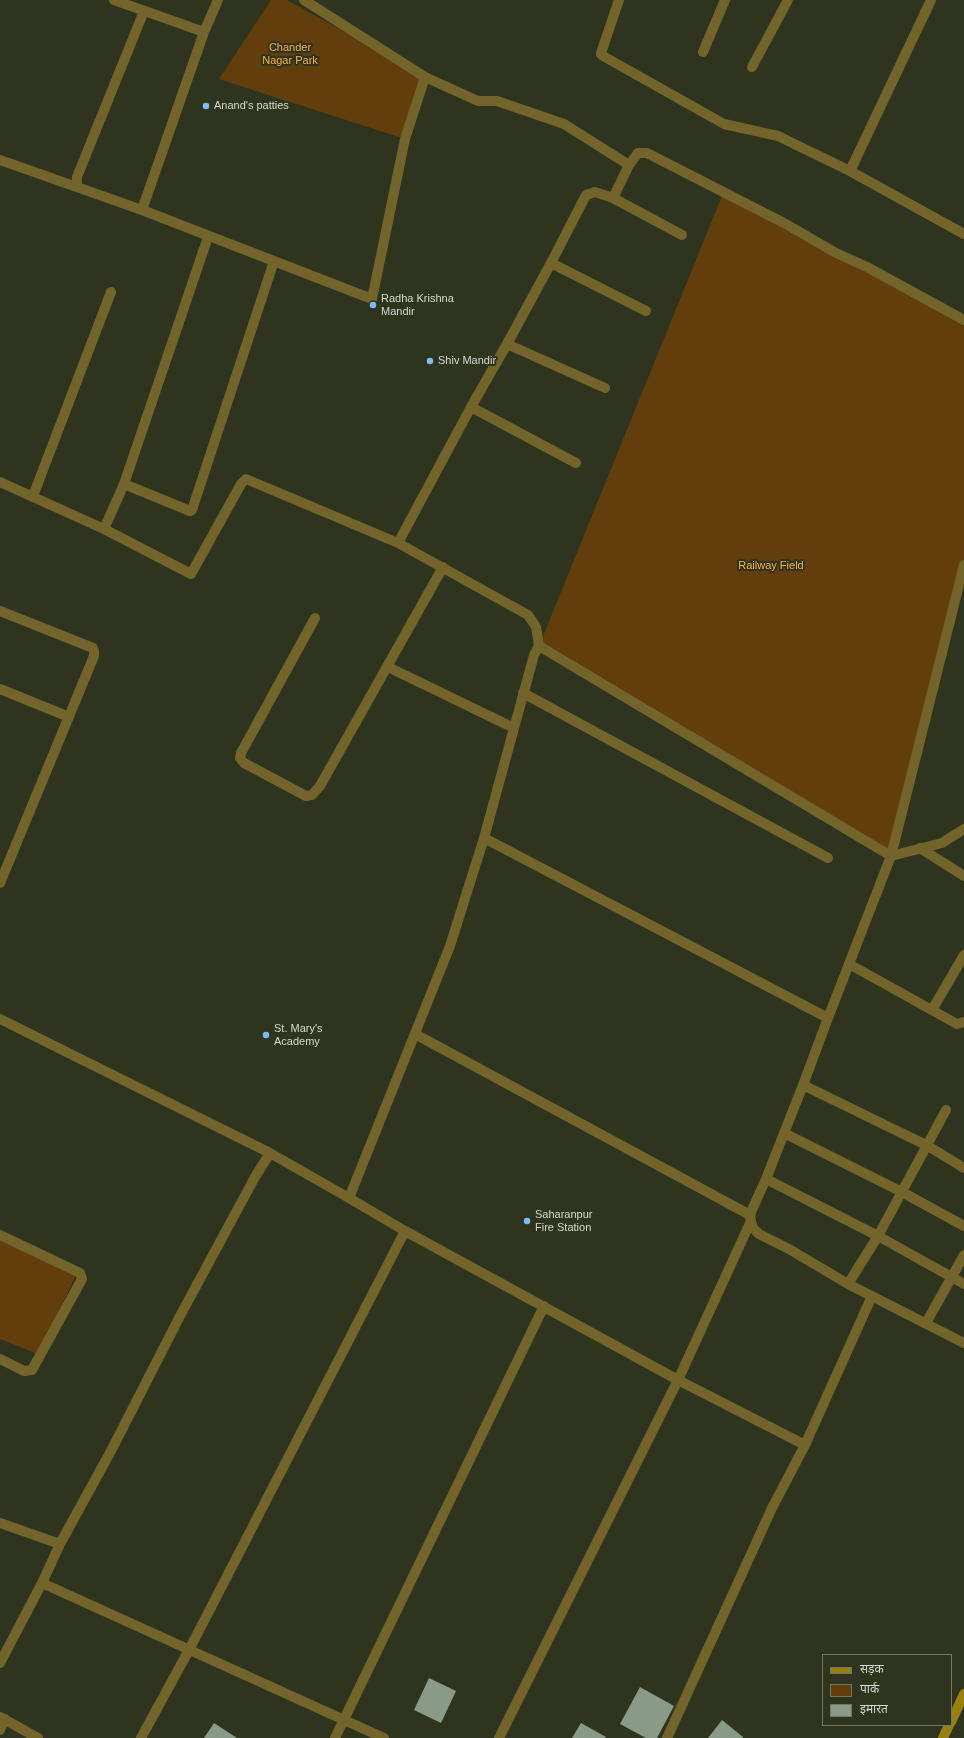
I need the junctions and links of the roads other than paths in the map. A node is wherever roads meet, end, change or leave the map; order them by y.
1 (114, 0) edge
2 (218, 0) edge
3 (304, 0) edge
4 (619, 0) edge
5 (725, 0) edge
6 (788, 0) edge
7 (931, 0) edge
8 (144, 11) junction
9 (204, 32) junction
10 (703, 52) dead end
11 (752, 66) dead end
12 (425, 77) junction
13 (0, 160) edge
14 (629, 165) junction
15 (850, 171) junction
16 (76, 187) junction
17 (614, 198) junction
18 (142, 210) junction
19 (964, 234) edge
20 (682, 235) dead end
21 (208, 236) junction
22 (274, 261) junction
23 (551, 262) junction
24 (111, 292) dead end
25 (646, 311) dead end
26 (964, 320) edge
27 (507, 344) junction
28 (605, 388) dead end
29 (471, 406) junction
30 (576, 463) dead end
31 (0, 482) edge
32 (124, 484) junction
33 (32, 496) junction
34 (104, 529) junction
35 (398, 543) junction
36 (964, 564) edge
37 (443, 568) junction
38 (0, 611) edge
39 (315, 618) dead end
40 (539, 646) junction
41 (388, 667) junction
42 (0, 689) edge
43 (523, 693) junction
44 (69, 717) junction
45 (514, 728) junction
46 (964, 829) edge
47 (484, 838) junction
48 (920, 848) junction
49 (891, 856) junction
50 (828, 858) dead end
51 (964, 876) edge
52 (0, 883) edge
53 (964, 955) edge
54 (849, 964) junction
55 (932, 1010) junction
56 (828, 1018) junction
57 (0, 1019) edge
58 (964, 1022) edge
59 (415, 1034) junction
60 (803, 1086) junction
61 (946, 1110) dead end
62 (784, 1133) junction
63 (928, 1146) junction
64 (270, 1153) junction
65 (964, 1168) edge
66 (766, 1179) junction
67 (902, 1192) junction
68 (349, 1198) junction
69 (750, 1219) junction
70 (964, 1226) edge
71 (405, 1231) junction
72 (0, 1235) edge
73 (878, 1236) junction
74 (964, 1254) edge
75 (951, 1276) junction
76 (848, 1284) junction
77 (964, 1284) edge
78 (872, 1296) junction
79 (544, 1306) junction
80 (926, 1323) junction
81 (964, 1343) edge
82 (0, 1359) edge
83 (678, 1380) junction
84 (805, 1445) junction
85 (0, 1523) edge
86 (60, 1544) junction
87 (42, 1582) junction
88 (189, 1650) junction
89 (0, 1663) edge
90 (964, 1694) edge
91 (3, 1718) edge
92 (952, 1720) edge
93 (343, 1721) junction
94 (949, 1726) edge
95 (0, 1730) edge
96 (38, 1738) edge
97 (141, 1738) edge
98 (335, 1738) edge
99 (384, 1738) edge
100 (499, 1738) edge
101 (666, 1738) edge
102 (943, 1738) edge

1 - 8 street
2 - 9 street
3 - 12 street
4 - 15 street
5 - 10 street
6 - 11 street
7 - 15 street
8 - 9 street
8 - 16 street
9 - 18 street
12 - 14 street
12 - 22 street
13 - 16 street
14 - 17 street
14 - 26 street
15 - 19 street
16 - 18 street
17 - 20 street
17 - 23 street
18 - 21 street
21 - 22 street
21 - 32 street
22 - 32 street
23 - 25 street
23 - 27 street
24 - 33 street
27 - 28 street
27 - 29 street
29 - 30 street
29 - 35 street
31 - 33 street
32 - 34 street
33 - 34 street
34 - 35 street
35 - 37 street
36 - 49 street
37 - 40 street
37 - 41 street
38 - 44 street
39 - 41 street
40 - 43 street
40 - 49 street
41 - 45 street
42 - 44 street
43 - 45 street
43 - 50 street
44 - 52 street
45 - 47 street
46 - 48 street
47 - 56 street
47 - 59 street
48 - 49 street
48 - 51 street
49 - 54 street
53 - 55 street
54 - 55 street
54 - 56 street
55 - 58 street
56 - 60 street
57 - 64 street
59 - 68 street
59 - 69 street
60 - 62 street
60 - 63 street
61 - 63 street
62 - 66 street
62 - 67 street
63 - 65 street
63 - 67 street
64 - 68 street
64 - 86 street
66 - 69 street
66 - 73 street
67 - 70 street
67 - 73 street
68 - 71 street
69 - 76 street
69 - 83 street
71 - 79 street
71 - 88 street
72 - 82 street
73 - 75 street
73 - 76 street
74 - 75 street
75 - 77 street
75 - 80 street
76 - 78 street
78 - 80 street
78 - 84 street
79 - 83 street
79 - 93 street
80 - 81 street
83 - 84 street
83 - 100 street
84 - 101 street
85 - 86 street
86 - 87 street
87 - 88 street
87 - 89 street
88 - 93 street
88 - 97 street
90 - 92 street
91 - 95 street
91 - 96 street
93 - 98 street
93 - 99 street
94 - 102 street

